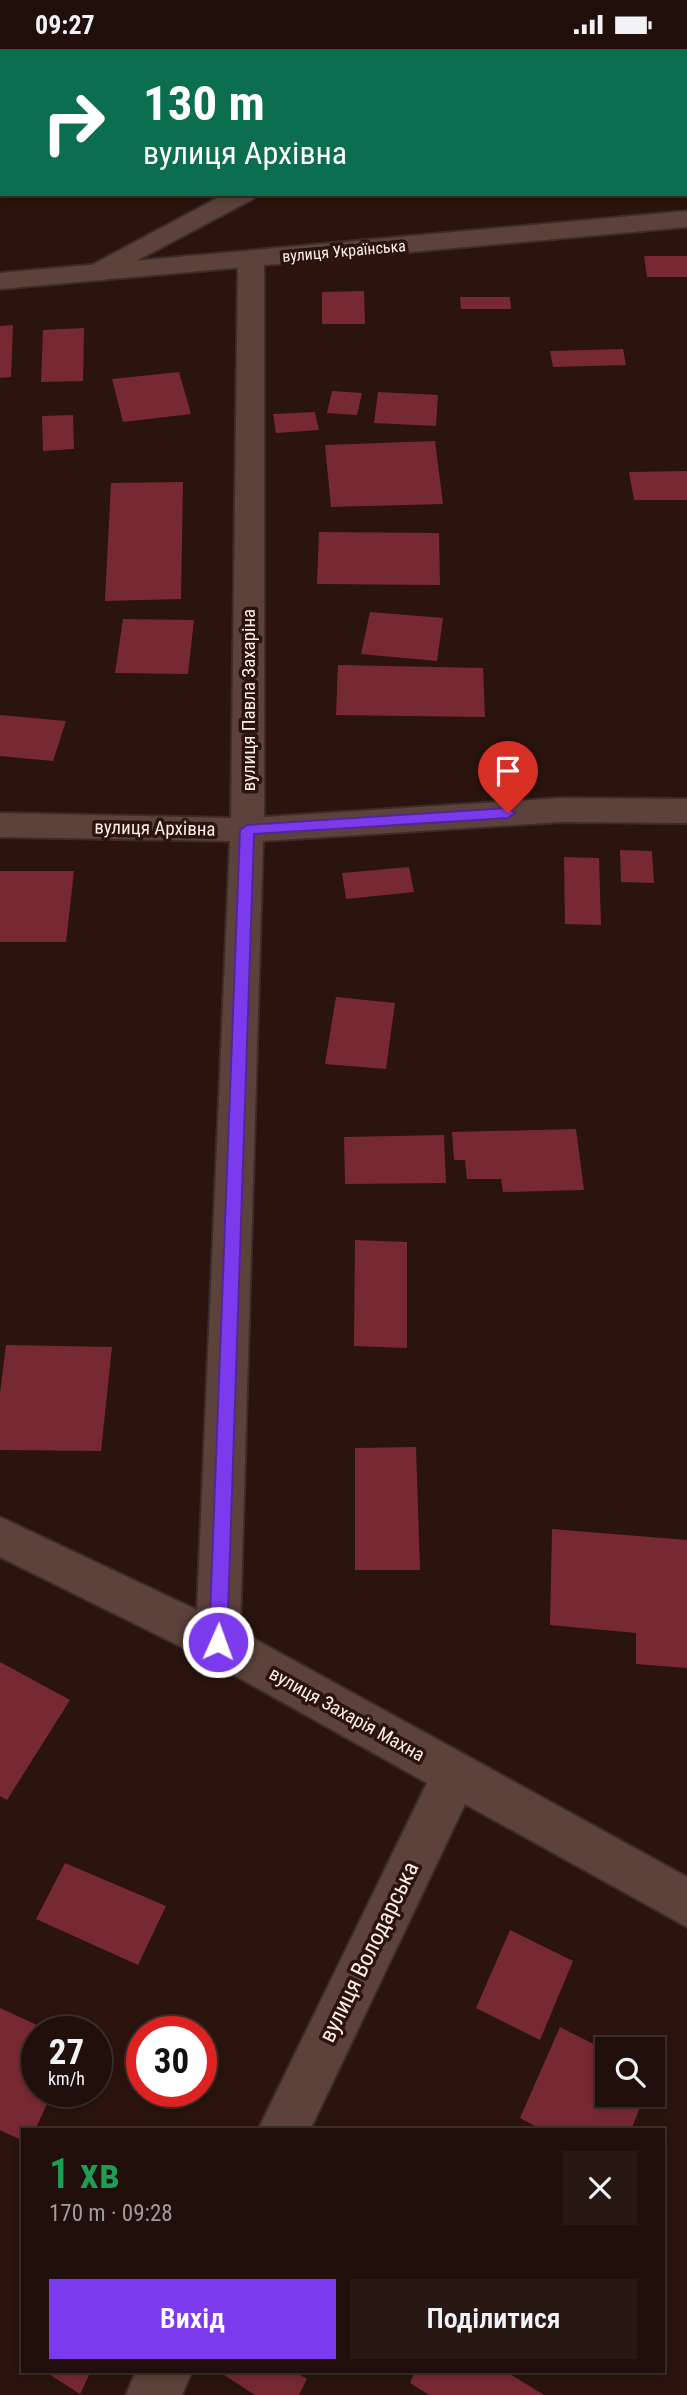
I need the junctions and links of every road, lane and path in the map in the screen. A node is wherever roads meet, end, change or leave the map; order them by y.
1 (240, 196) edge
2 (687, 219) edge
3 (251, 260) junction
4 (97, 272) junction
5 (0, 281) edge
6 (687, 811) edge
7 (0, 825) edge
8 (247, 830) junction
9 (0, 1536) edge
10 (218, 1642) junction
11 (456, 1775) junction
12 (687, 1903) edge
13 (284, 2128) edge
14 (164, 2373) edge
15 (153, 2395) edge

1 - 4 street
2 - 3 street, вулиця Українська
3 - 4 street, вулиця Українська
3 - 8 street, вулиця Павла Захаріна
4 - 5 street, вулиця Українська
6 - 8 street, вулиця Архівна
7 - 8 street, вулиця Архівна
8 - 10 street, вулиця Павла Захаріна
9 - 10 street, вулиця Захарія Махна
10 - 11 street, вулиця Захарія Махна
11 - 12 street, вулиця Захарія Махна
11 - 13 street, вулиця Володарська
14 - 15 street

